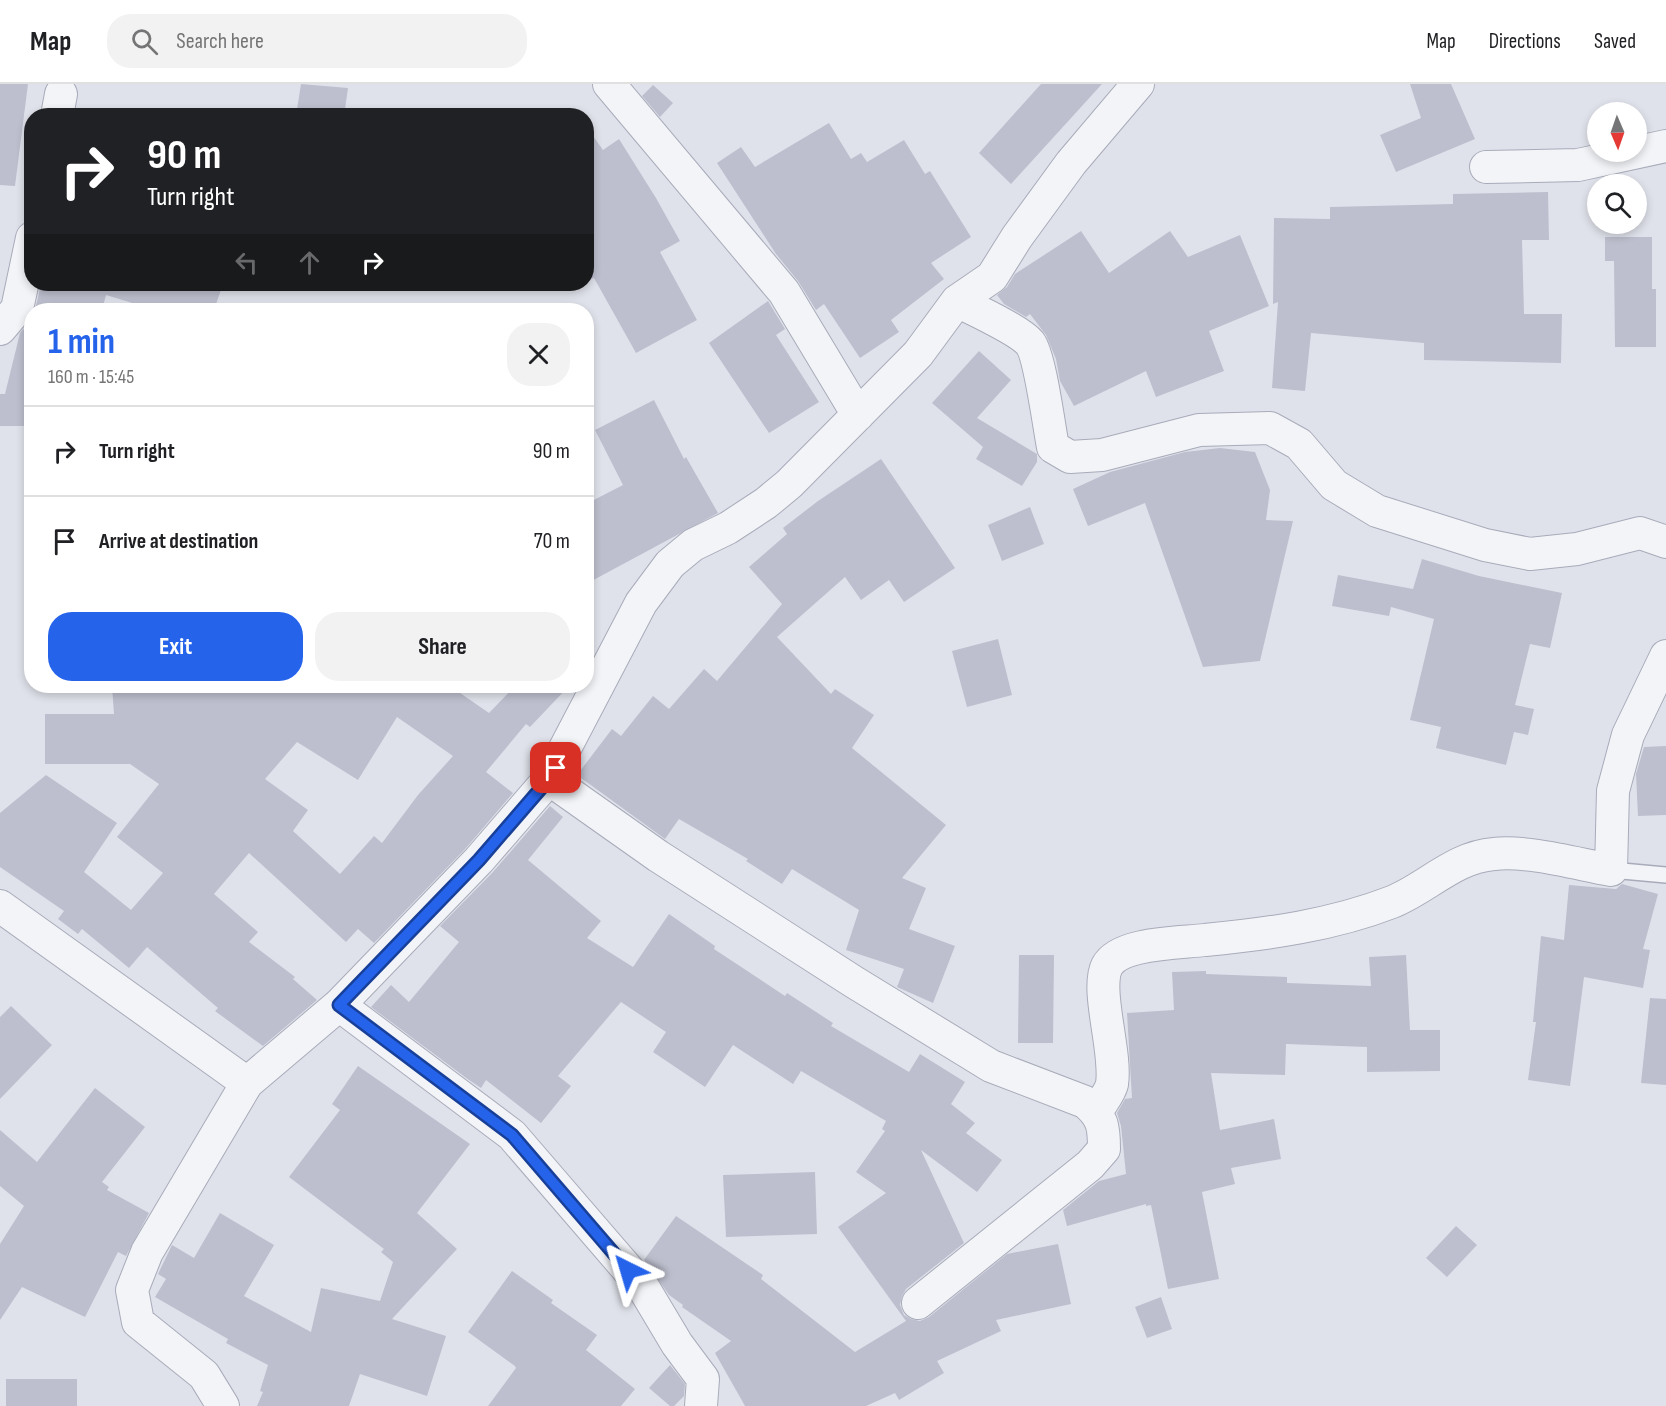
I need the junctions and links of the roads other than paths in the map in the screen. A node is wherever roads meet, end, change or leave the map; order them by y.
1 (609, 84) edge
2 (1138, 84) edge
3 (1666, 146) edge
4 (1486, 167) dead end
5 (24, 276) edge
6 (957, 301) junction
7 (0, 329) edge
8 (858, 415) junction
9 (1666, 543) edge
10 (1666, 656) edge
11 (594, 693) edge
12 (594, 693) edge
13 (549, 779) junction
14 (1611, 870) junction
15 (1666, 875) edge
16 (0, 906) edge
17 (339, 1005) junction
18 (247, 1083) junction
19 (1096, 1112) junction
20 (918, 1303) dead end
21 (223, 1406) edge
22 (701, 1406) edge

1 - 8 street
2 - 6 street
3 - 4 street
5 - 7 street
6 - 8 street
6 - 9 street
8 - 11 street
10 - 14 street
12 - 13 street
13 - 17 street
13 - 19 street
14 - 15 lane
14 - 19 street
16 - 18 street
17 - 18 street
17 - 22 street
18 - 21 street
19 - 20 street

